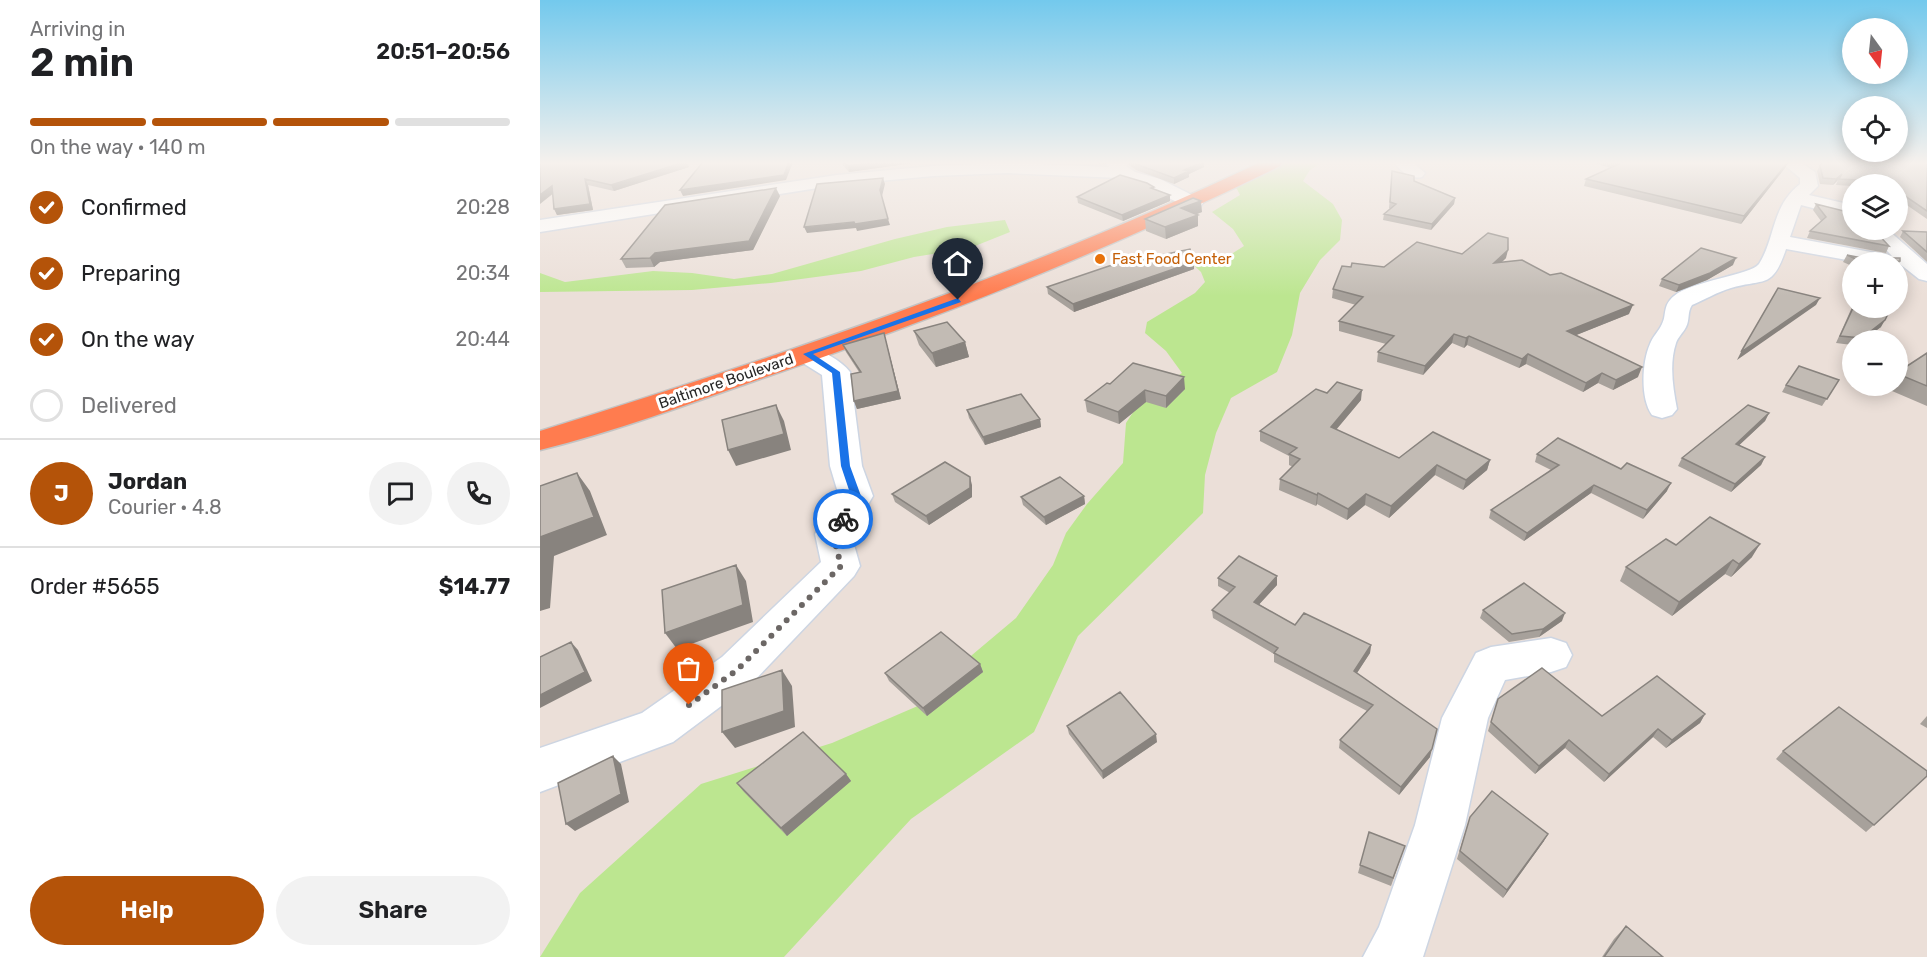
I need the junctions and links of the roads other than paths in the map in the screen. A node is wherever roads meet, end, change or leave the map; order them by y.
1 (666, 207) edge
2 (1184, 207) edge
3 (1791, 207) edge
4 (540, 226) edge
5 (1887, 240) edge
6 (1777, 241) junction
7 (1842, 253) edge
8 (1914, 268) edge
9 (807, 354) junction
10 (1662, 409) dead end
11 (540, 441) edge
12 (1551, 655) dead end
13 (540, 770) edge
14 (1392, 957) edge

1 - 4 street
2 - 9 highway, Baltimore Boulevard
3 - 6 street
5 - 8 street
6 - 7 street
6 - 10 street
9 - 11 highway, Baltimore Boulevard
9 - 13 street
12 - 14 street

